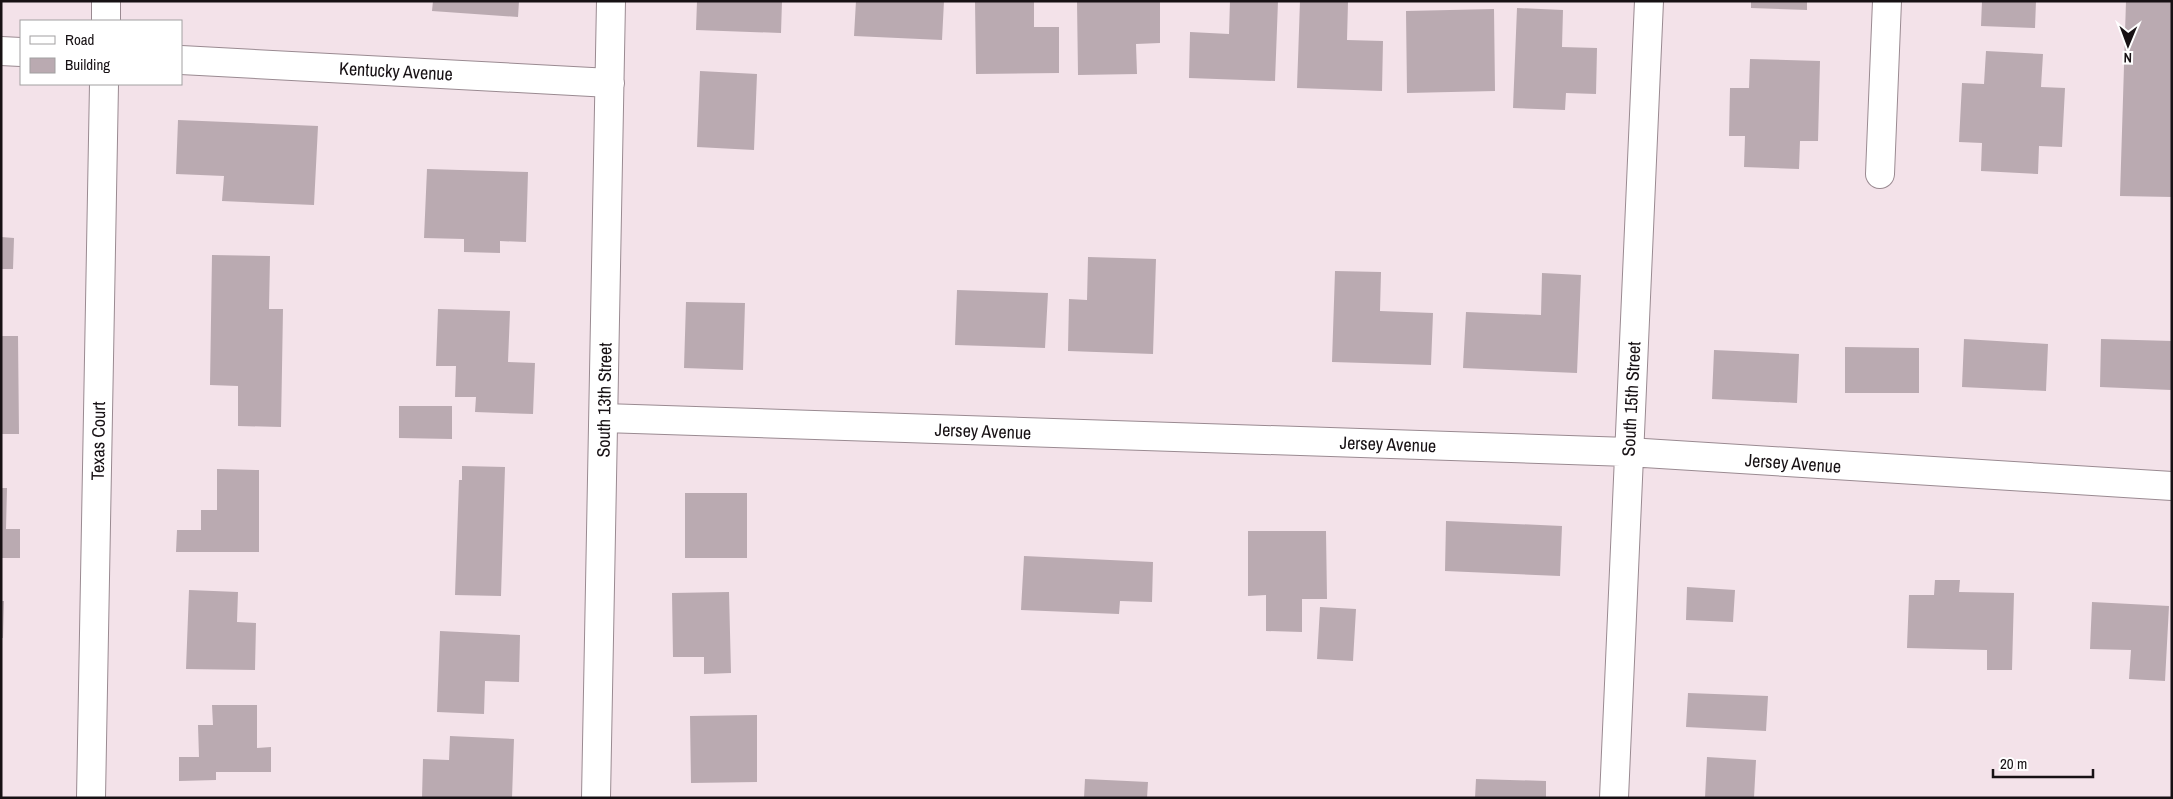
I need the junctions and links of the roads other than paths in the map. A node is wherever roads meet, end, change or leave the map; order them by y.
1 (106, 1) edge
2 (611, 1) edge
3 (1649, 1) edge
4 (1887, 1) edge
5 (106, 20) edge
6 (1, 50) edge
7 (20, 52) edge
8 (182, 60) edge
9 (610, 83) junction
10 (104, 85) edge
11 (1880, 174) dead end
12 (604, 418) junction
13 (1628, 452) junction
14 (2172, 486) edge
15 (91, 798) edge
16 (596, 798) edge
17 (1614, 798) edge

1 - 5 street
2 - 9 street, South 13th Street
3 - 13 street, South 15th Street
4 - 11 street
6 - 7 street
8 - 9 street, Kentucky Avenue
9 - 12 street, South 13th Street
10 - 15 street, Texas Court
12 - 13 street, Jersey Avenue
12 - 16 street, South 13th Street
13 - 14 street, Jersey Avenue
13 - 17 street, South 15th Street

